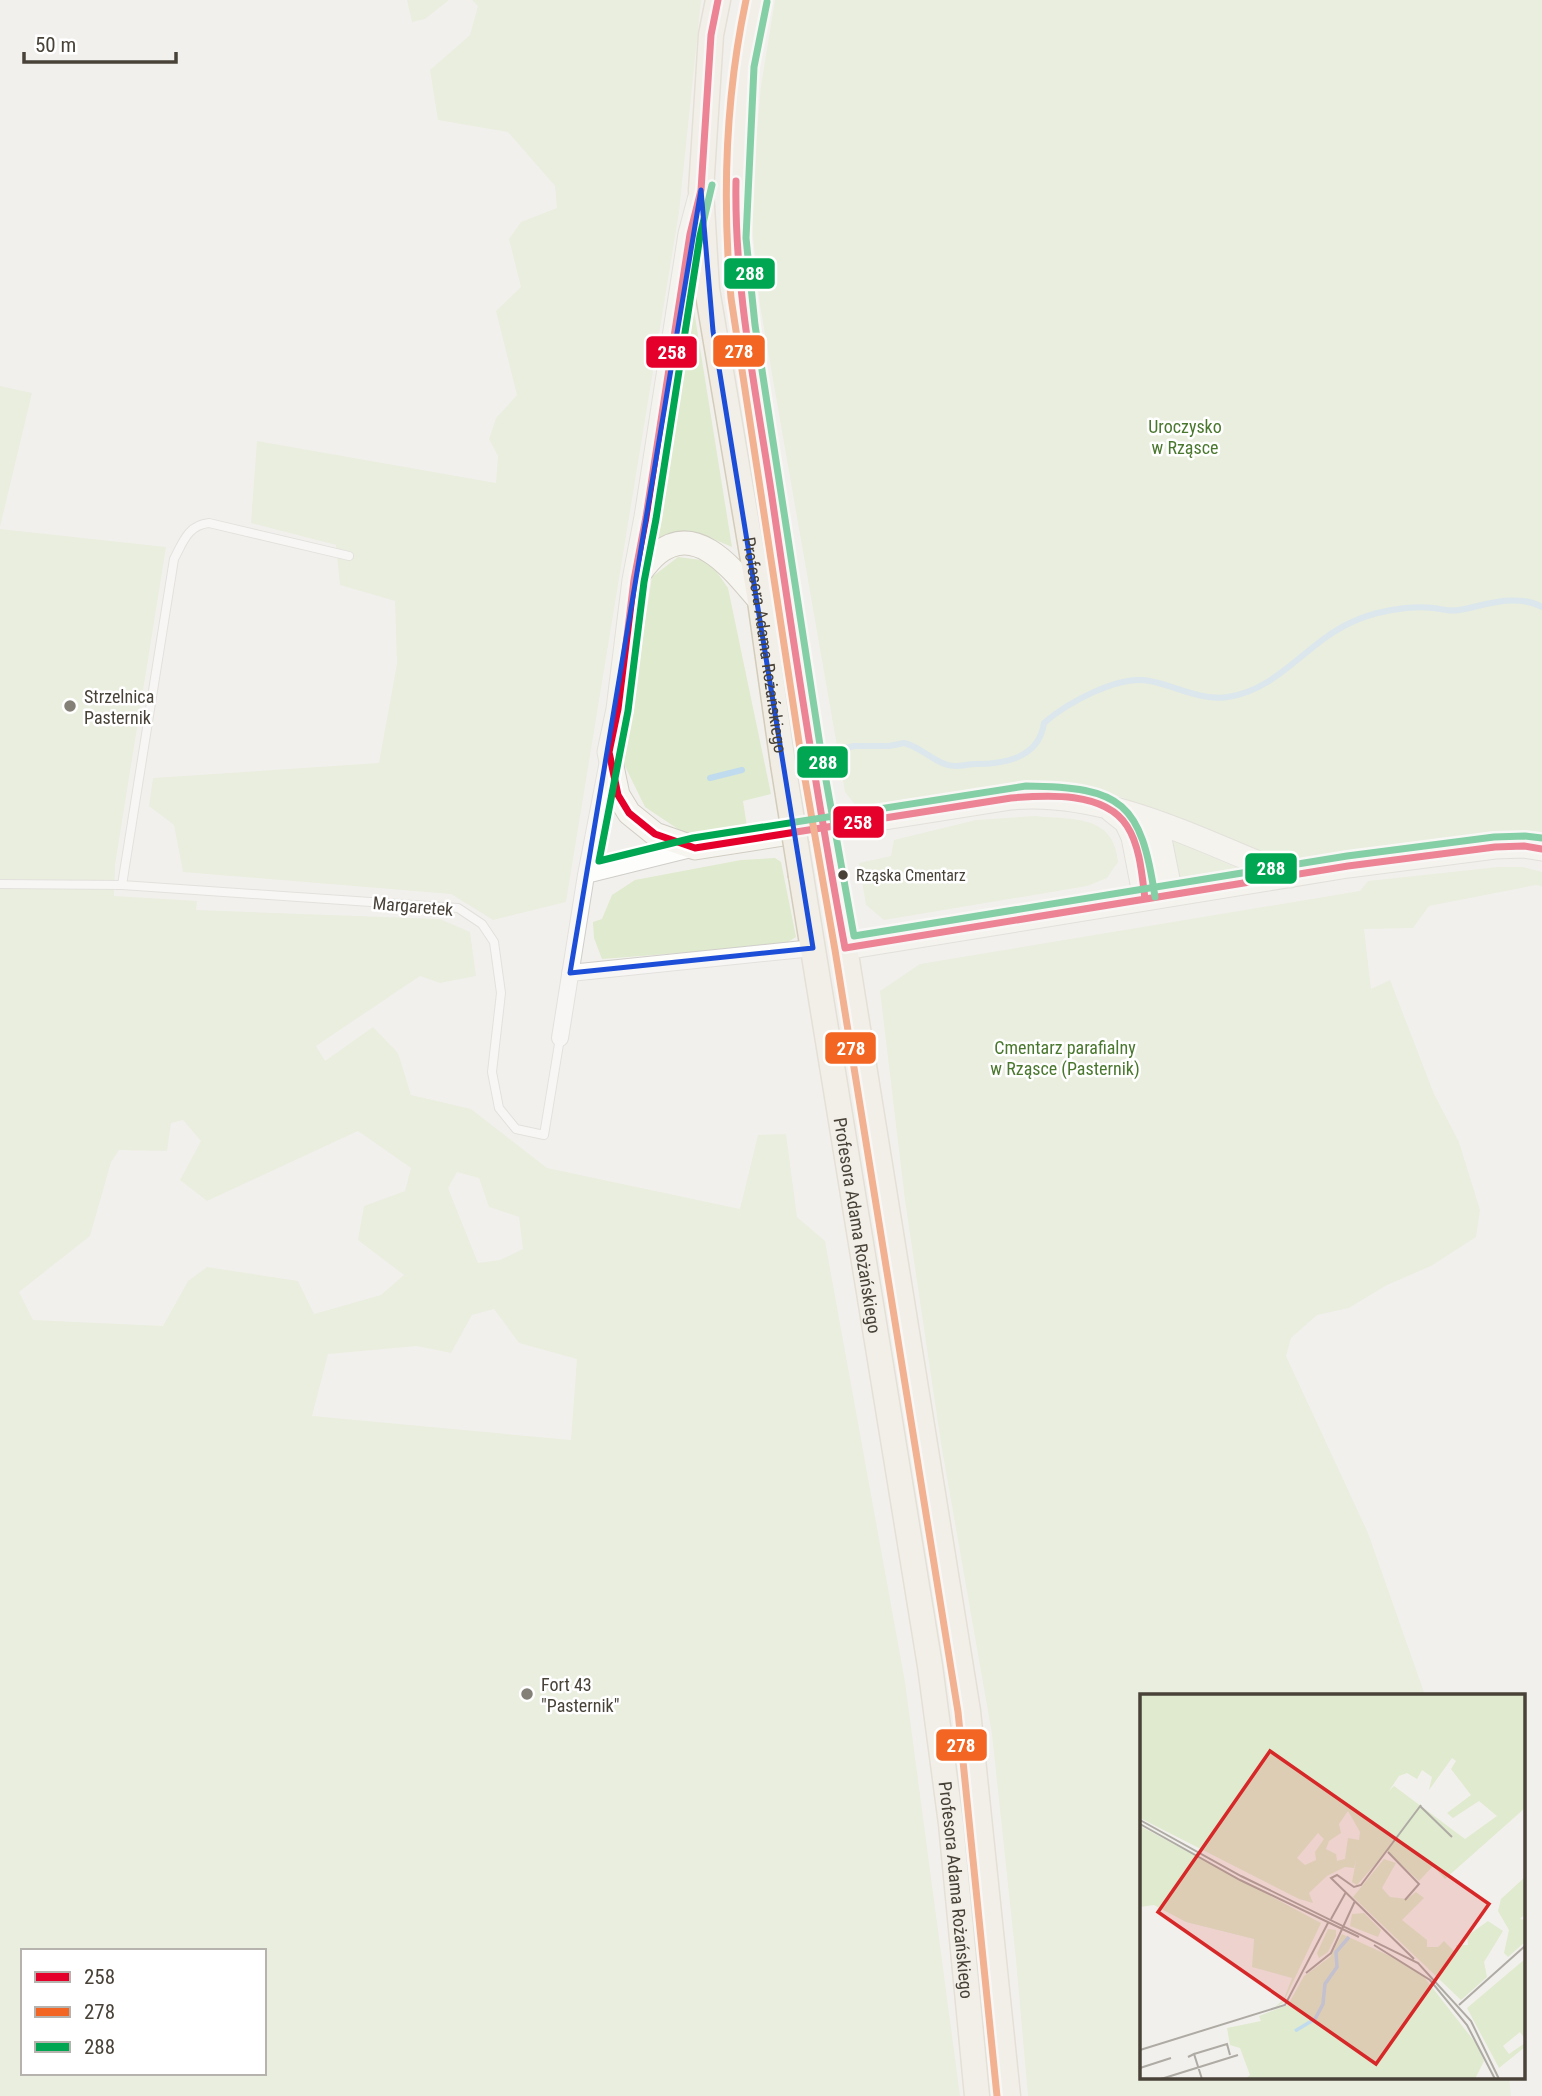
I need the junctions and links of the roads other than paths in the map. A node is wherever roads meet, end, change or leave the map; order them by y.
1 (718, 0) edge
2 (757, 0) edge
3 (701, 190) junction
4 (349, 556) dead end
5 (634, 580) junction
6 (760, 601) junction
7 (610, 752) junction
8 (1108, 807) junction
9 (1150, 820) junction
10 (695, 848) junction
11 (1542, 849) edge
12 (586, 875) junction
13 (1290, 876) junction
14 (0, 884) edge
15 (122, 885) junction
16 (1171, 894) junction
17 (1145, 899) junction
18 (813, 948) junction
19 (845, 948) junction
20 (570, 973) junction
21 (559, 1038) joint
22 (977, 2096) edge
23 (1008, 2096) edge

1 - 3 main road, Profesora Adama Rożańskiego
2 - 19 main road, Profesora Adama Rożańskiego, bridge
3 - 5 street
3 - 6 main road, Profesora Adama Rożańskiego
4 - 15 lane
5 - 6 street
5 - 7 street
6 - 18 main road, Profesora Adama Rożańskiego, bridge
7 - 10 street
7 - 12 street, Margaretek
8 - 9 street
8 - 10 street
8 - 17 street
9 - 13 street
9 - 16 street
10 - 12 street
11 - 13 street
12 - 20 street, Margaretek
13 - 16 street
14 - 15 lane, Margaretek
15 - 21 lane, Margaretek
16 - 17 street
17 - 19 street
18 - 20 street
18 - 22 main road, Profesora Adama Rożańskiego
19 - 23 main road, Profesora Adama Rożańskiego
20 - 21 street, Margaretek

